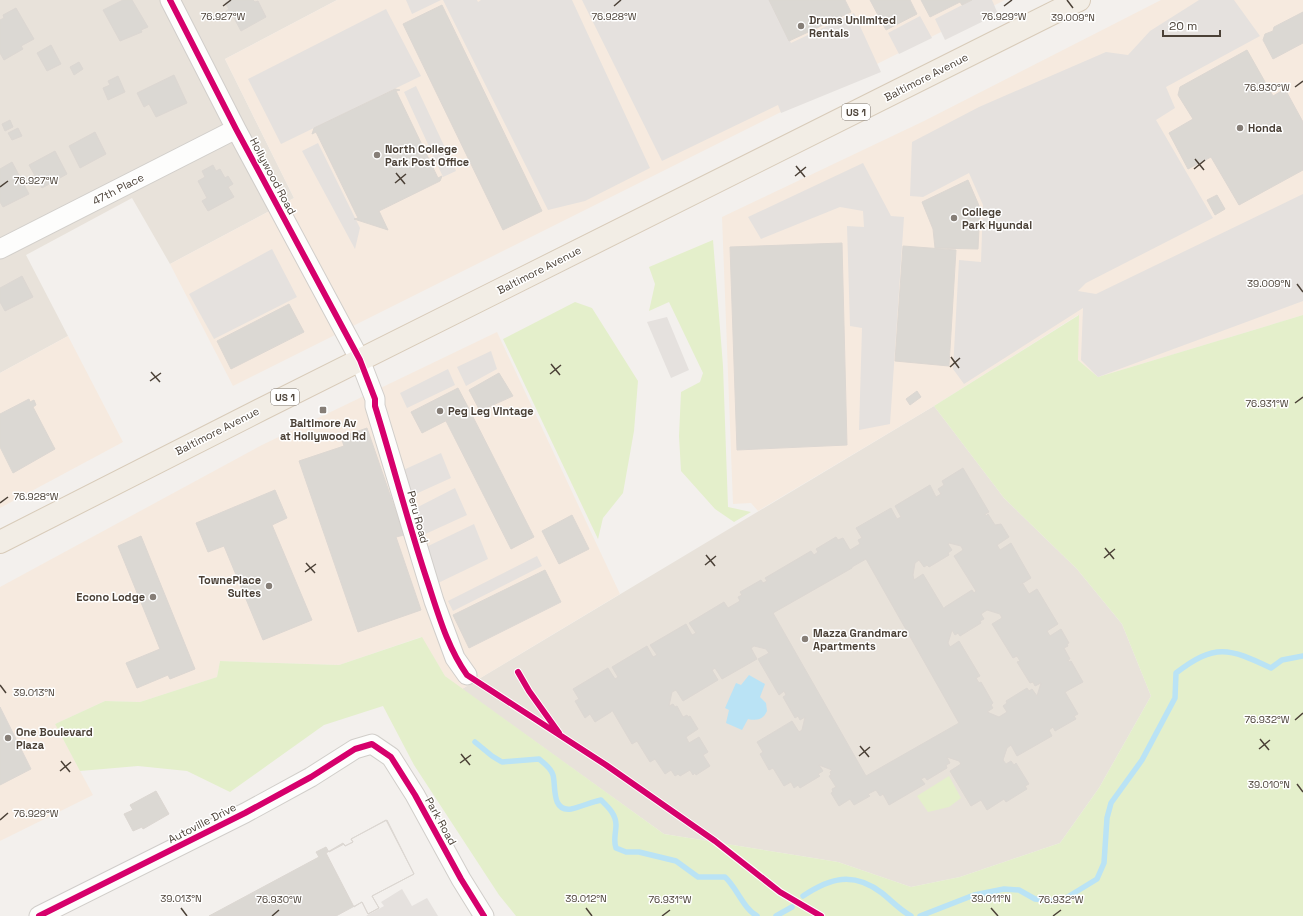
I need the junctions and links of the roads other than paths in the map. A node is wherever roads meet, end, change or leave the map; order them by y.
1 (170, 0) edge
2 (1079, 0) edge
3 (236, 129) junction
4 (0, 249) edge
5 (360, 360) junction
6 (0, 542) edge
7 (467, 675) dead end
8 (372, 744) joint
9 (39, 916) edge
10 (484, 916) edge

1 - 3 street, Hollywood Road
2 - 5 main road, Baltimore Avenue / US 1
3 - 4 street, 47th Place
3 - 5 street, Hollywood Road
5 - 6 main road, Baltimore Avenue / US 1
5 - 7 street, Peru Road
8 - 9 street, Autoville Drive
8 - 10 street, Park Road

